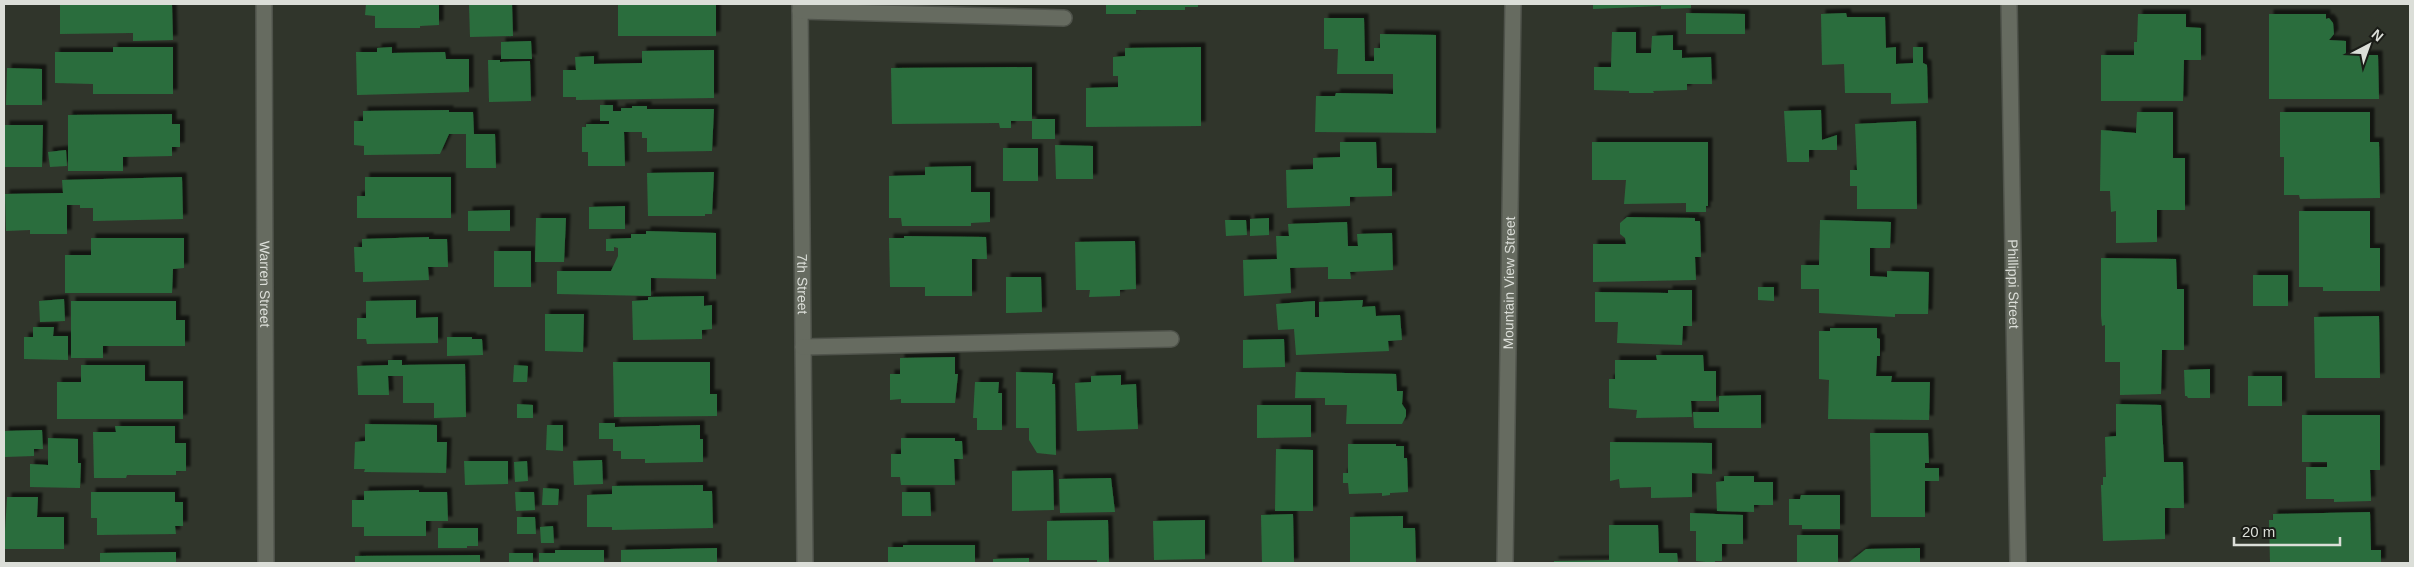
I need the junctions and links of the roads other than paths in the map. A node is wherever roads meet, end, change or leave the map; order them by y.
1 (264, 4) edge
2 (1514, 4) edge
3 (2009, 4) edge
4 (800, 7) edge
5 (1064, 18) dead end
6 (1171, 339) dead end
7 (803, 347) junction
8 (266, 563) edge
9 (805, 563) edge
10 (1505, 563) edge
11 (2018, 563) edge

1 - 8 street, Warren Street
2 - 10 street, Mountain View Street
3 - 11 street, Phillippi Street
4 - 5 street
4 - 7 street, 7th Street
6 - 7 street
7 - 9 street, 7th Street

